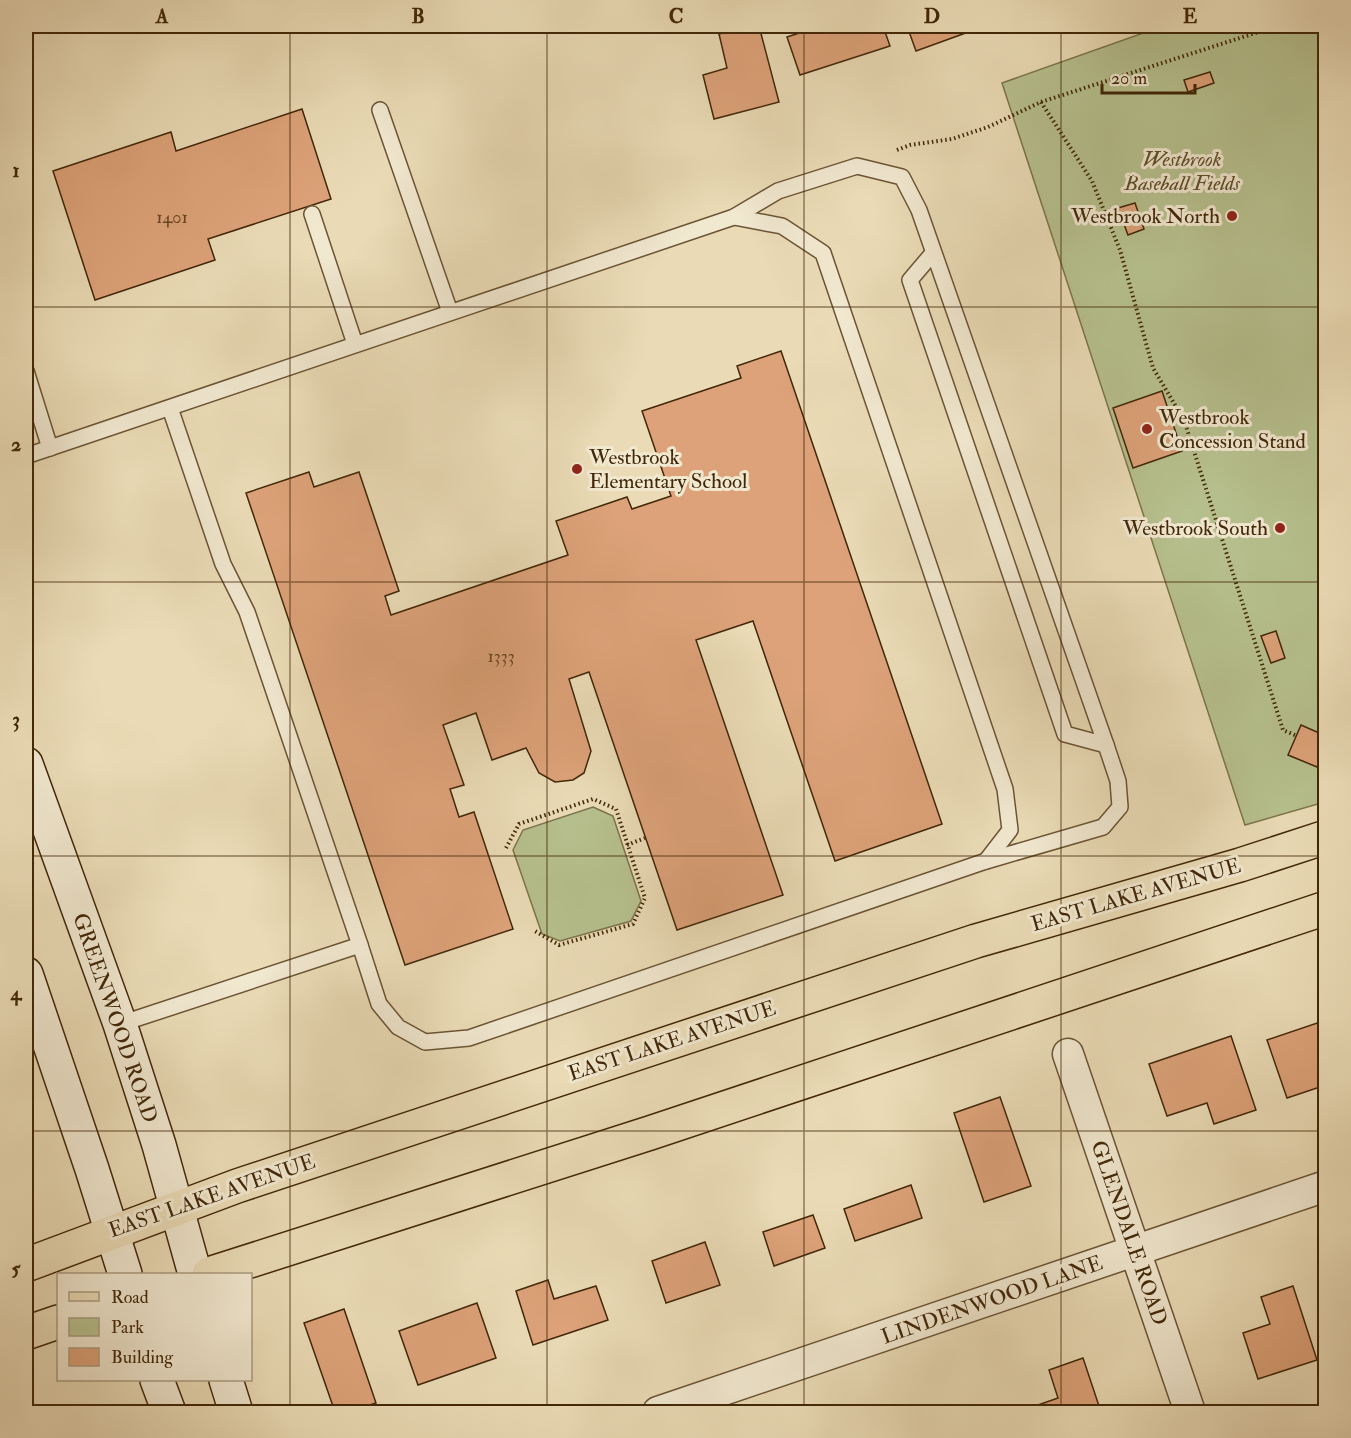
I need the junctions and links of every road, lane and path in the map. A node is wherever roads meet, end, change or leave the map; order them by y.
1 (1277, 26) edge
2 (1041, 102) junction
3 (380, 110) dead end
4 (857, 166) junction
5 (312, 214) dead end
6 (734, 218) junction
7 (933, 252) junction
8 (450, 312) junction
9 (356, 344) junction
10 (26, 371) edge
11 (170, 408) junction
12 (50, 448) junction
13 (26, 456) edge
14 (1297, 736) dead end
15 (1106, 745) junction
16 (26, 764) edge
17 (1326, 837) edge
18 (645, 838) dead end
19 (627, 845) junction
20 (506, 848) dead end
21 (986, 861) junction
22 (1326, 908) edge
23 (533, 930) dead end
24 (360, 945) junction
25 (26, 974) edge
26 (120, 1024) junction
27 (1068, 1054) dead end
28 (1326, 1185) edge
29 (177, 1208) junction
30 (111, 1231) junction
31 (1135, 1251) junction
32 (26, 1264) edge
33 (124, 1273) edge
34 (194, 1273) edge
35 (215, 1273) edge
36 (57, 1322) edge
37 (26, 1332) edge
38 (157, 1381) edge
39 (226, 1381) edge
40 (169, 1413) edge
41 (236, 1413) edge
42 (658, 1413) edge
43 (1190, 1413) edge

1 - 2 path
2 - 4 path
2 - 14 path
3 - 8 lane
4 - 6 lane
4 - 7 lane
5 - 9 lane
6 - 8 lane
6 - 21 lane
7 - 15 lane
7 - 15 lane
8 - 9 lane
9 - 11 lane
10 - 12 lane
11 - 12 lane
11 - 24 lane
12 - 13 lane
15 - 21 lane
16 - 26 main road, GREENWOOD ROAD
17 - 29 main road, EAST LAKE AVENUE
18 - 19 path
19 - 20 path
19 - 23 path
21 - 24 lane
22 - 35 main road
24 - 26 lane
25 - 30 main road
26 - 29 main road, GREENWOOD ROAD
27 - 31 street, GLENDALE ROAD
28 - 31 street, LINDENWOOD LANE
29 - 30 main road, EAST LAKE AVENUE
29 - 34 main road, GREENWOOD ROAD
30 - 32 main road, EAST LAKE AVENUE
30 - 33 main road
31 - 42 street, LINDENWOOD LANE
31 - 43 street, GLENDALE ROAD
36 - 37 main road
38 - 40 main road
39 - 41 main road

